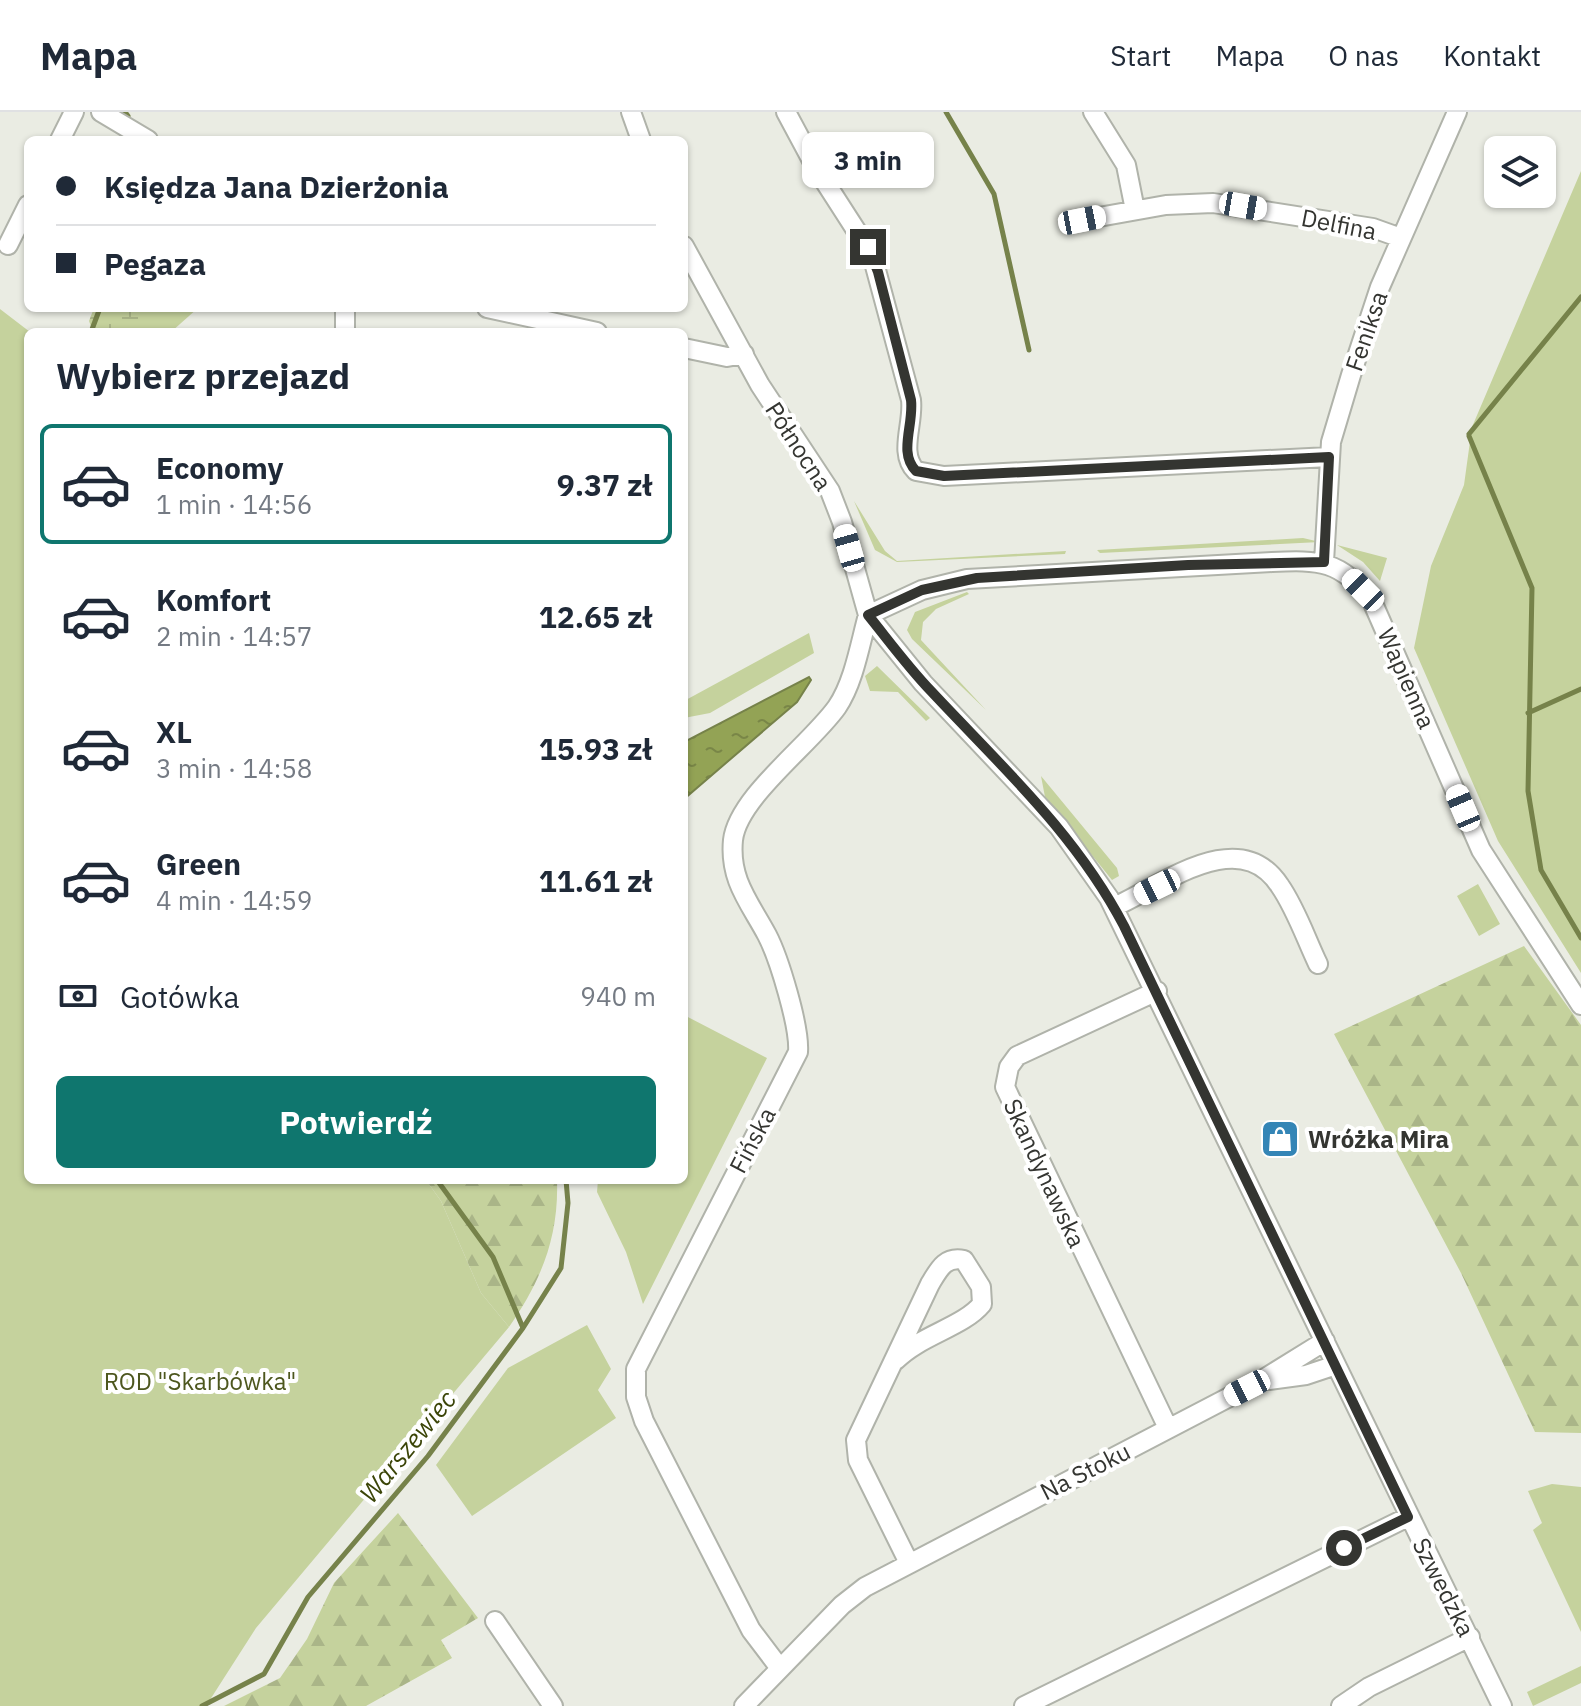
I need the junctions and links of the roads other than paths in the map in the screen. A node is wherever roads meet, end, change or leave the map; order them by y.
1 (74, 112) edge
2 (101, 112) edge
3 (631, 112) edge
4 (786, 112) edge
5 (1093, 112) edge
6 (1457, 112) edge
7 (62, 136) edge
8 (141, 136) edge
9 (640, 136) edge
10 (1135, 210) junction
11 (24, 213) edge
12 (1082, 220) dead end
13 (1401, 238) junction
14 (8, 245) dead end
15 (688, 253) edge
16 (505, 312) edge
17 (579, 328) edge
18 (688, 349) edge
19 (744, 354) junction
20 (1329, 457) junction
21 (1324, 562) junction
22 (868, 615) junction
23 (1114, 907) junction
24 (1318, 964) dead end
25 (1157, 991) junction
26 (1581, 1005) edge
27 (1325, 1341) junction
28 (896, 1360) junction
29 (1336, 1365) junction
30 (1262, 1380) junction
31 (1168, 1428) junction
32 (1408, 1517) junction
33 (909, 1563) junction
34 (495, 1621) dead end
35 (1470, 1637) junction
36 (779, 1667) junction
37 (546, 1704) edge
38 (744, 1706) edge
39 (1024, 1706) edge
40 (1341, 1706) edge
41 (1502, 1706) edge

1 - 7 street
2 - 8 street
3 - 9 street
4 - 20 street
5 - 10 street
6 - 13 street, Feniksa
10 - 12 street, Delfina
10 - 13 street, Delfina
11 - 14 street
13 - 20 street, Feniksa
15 - 19 street, Północna
16 - 17 street
18 - 19 street
19 - 22 street, Północna
20 - 21 street, Feniksa
21 - 22 street
21 - 26 street, Wapienna
22 - 23 street, Północna
22 - 36 street, Fińska
23 - 24 street
23 - 25 street, Szwedzka
25 - 27 street, Szwedzka
25 - 31 street, Skandynawska
27 - 29 street, Szwedzka
27 - 30 street, Na Stoku
28 - 28 street
28 - 33 street
29 - 30 street, Na Stoku
29 - 32 street, Szwedzka
30 - 31 street, Na Stoku
31 - 33 street, Na Stoku
32 - 35 street, Szwedzka
32 - 39 street
33 - 36 street, Na Stoku
34 - 37 street
35 - 40 street
35 - 41 street, Szwedzka
36 - 38 street, Na Stoku

